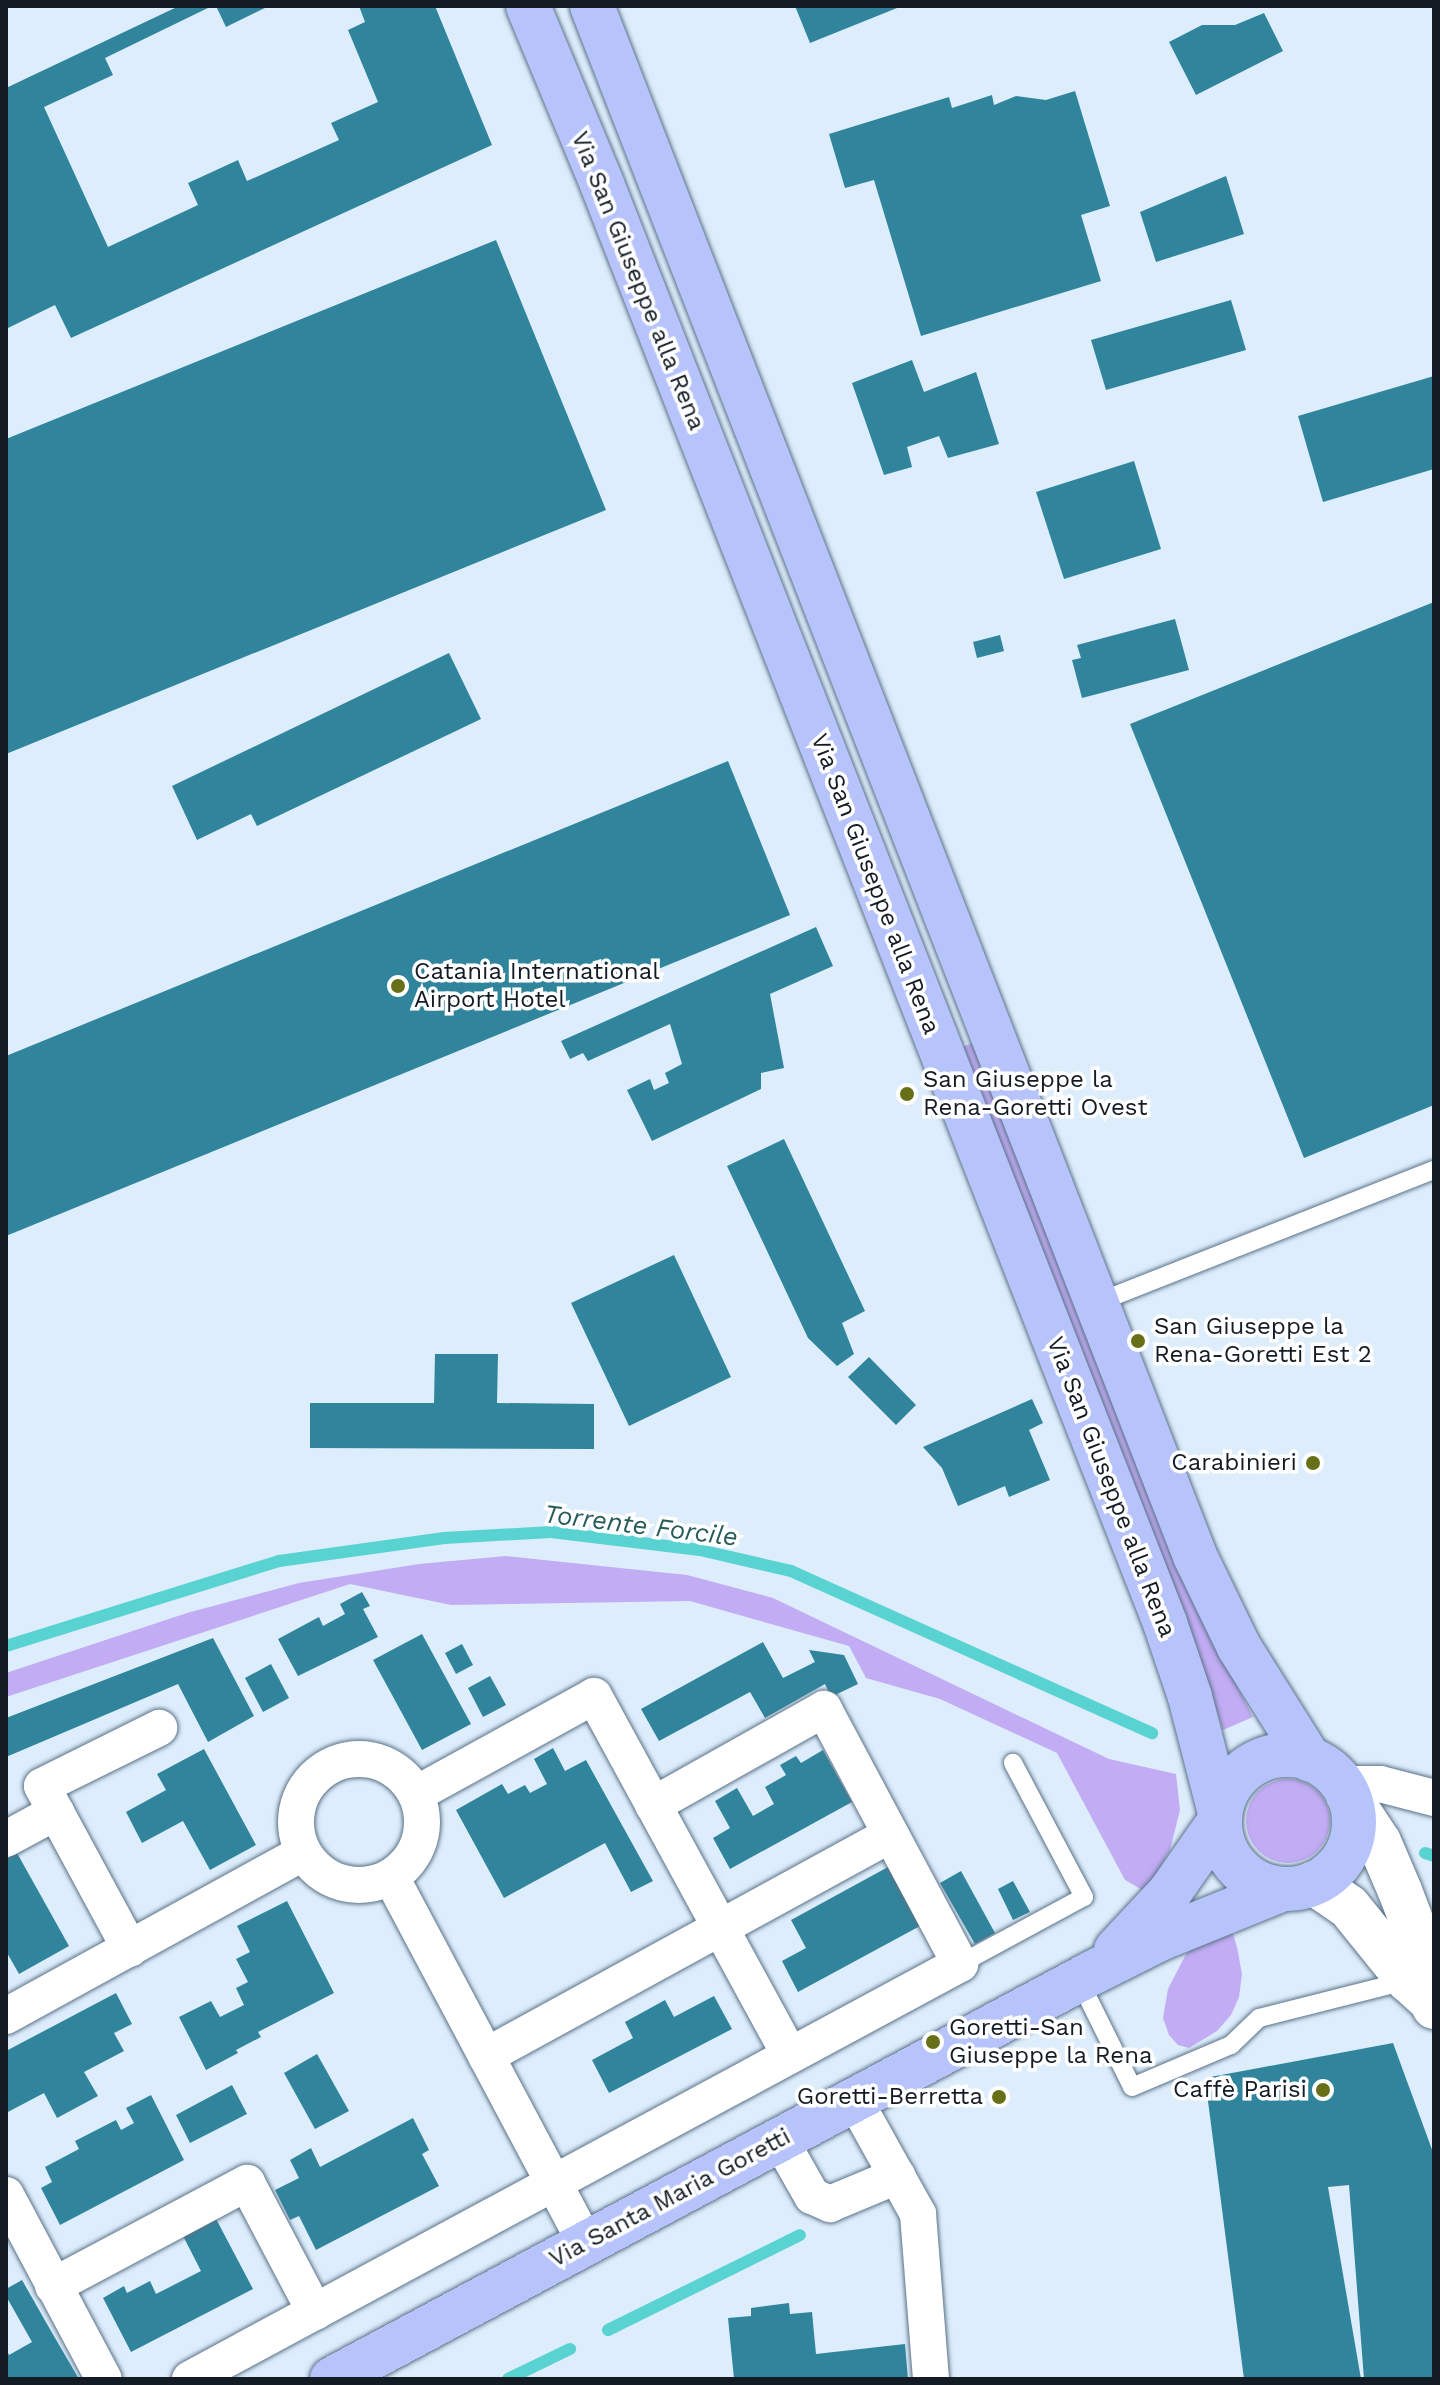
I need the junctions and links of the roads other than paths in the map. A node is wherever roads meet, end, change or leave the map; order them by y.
1 (591, 6) edge
2 (532, 17) edge
3 (926, 865) junction
4 (875, 885) junction
5 (983, 1010) junction
6 (931, 1029) junction
7 (1434, 1170) edge
8 (1096, 1303) junction
9 (159, 1728) dead end
10 (1013, 1763) dead end
11 (1333, 1779) junction
12 (1424, 1791) edge
13 (416, 1794) junction
14 (653, 1805) junction
15 (56, 1812) junction
16 (1220, 1817) junction
17 (890, 1835) junction
18 (6, 1839) edge
19 (303, 1853) junction
20 (391, 1877) junction
21 (1298, 1886) junction
22 (721, 1929) junction
23 (130, 1949) junction
24 (960, 1964) junction
25 (1086, 1976) junction
26 (1424, 1996) edge
27 (6, 2016) edge
28 (790, 2055) junction
29 (486, 2056) junction
30 (854, 2099) junction
31 (779, 2138) junction
32 (897, 2176) junction
33 (554, 2183) junction
34 (6, 2195) edge
35 (586, 2243) junction
36 (53, 2286) junction
37 (315, 2312) junction
38 (104, 2379) edge
39 (190, 2379) edge
40 (332, 2379) edge
41 (931, 2379) edge

1 - 2 main road
1 - 3 main road
2 - 4 main road, Via San Giuseppe alla Rena
3 - 4 main road
3 - 5 main road
4 - 6 main road, Via San Giuseppe alla Rena
5 - 6 main road
5 - 8 main road
6 - 16 main road, Via San Giuseppe alla Rena
7 - 8 lane
8 - 11 main road
9 - 15 street
10 - 24 lane
11 - 12 street
11 - 16 main road
11 - 21 main road
11 - 26 main road
13 - 14 street
13 - 19 street
13 - 20 street
14 - 17 street
14 - 22 street
15 - 18 street
15 - 23 street
16 - 21 main road
16 - 25 main road
17 - 22 street
17 - 24 street
19 - 20 street
19 - 23 street
20 - 29 street
21 - 25 main road, Via Santa Maria Goretti
21 - 26 main road
22 - 28 street
22 - 29 street
23 - 27 street
24 - 28 street
25 - 26 lane
25 - 30 main road, Via Santa Maria Goretti
28 - 33 street
29 - 33 street
30 - 31 main road, Via Santa Maria Goretti
30 - 32 street
31 - 32 street
31 - 35 main road, Via Santa Maria Goretti
32 - 41 street
33 - 35 street
33 - 37 street
34 - 36 street
35 - 40 main road, Via Santa Maria Goretti
36 - 37 street
36 - 38 street
37 - 39 street

